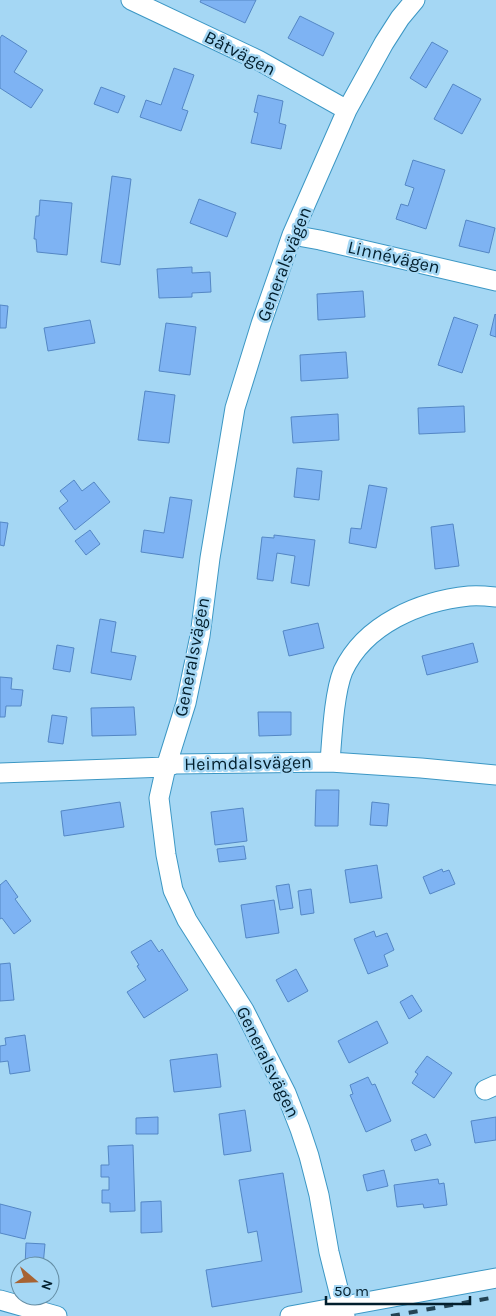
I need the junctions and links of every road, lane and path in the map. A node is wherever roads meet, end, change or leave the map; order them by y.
1 (131, 0) edge
2 (415, 0) edge
3 (347, 110) junction
4 (292, 235) junction
5 (496, 281) edge
6 (496, 597) edge
7 (330, 762) junction
8 (166, 767) junction
9 (0, 773) edge
10 (496, 775) edge
11 (496, 1278) edge
12 (0, 1300) edge
13 (344, 1311) edge
14 (57, 1316) edge
15 (290, 1316) edge

1 - 3 street, Båtvägen
2 - 3 street, Generalsvägen
3 - 4 street, Generalsvägen
4 - 5 street, Linnévägen
4 - 8 street, Generalsvägen
6 - 7 street
7 - 8 street, Heimdalsvägen
7 - 10 street, Heimdalsvägen
8 - 9 street, Heimdalsvägen
8 - 13 street, Generalsvägen
11 - 13 street
12 - 14 street
13 - 15 street

